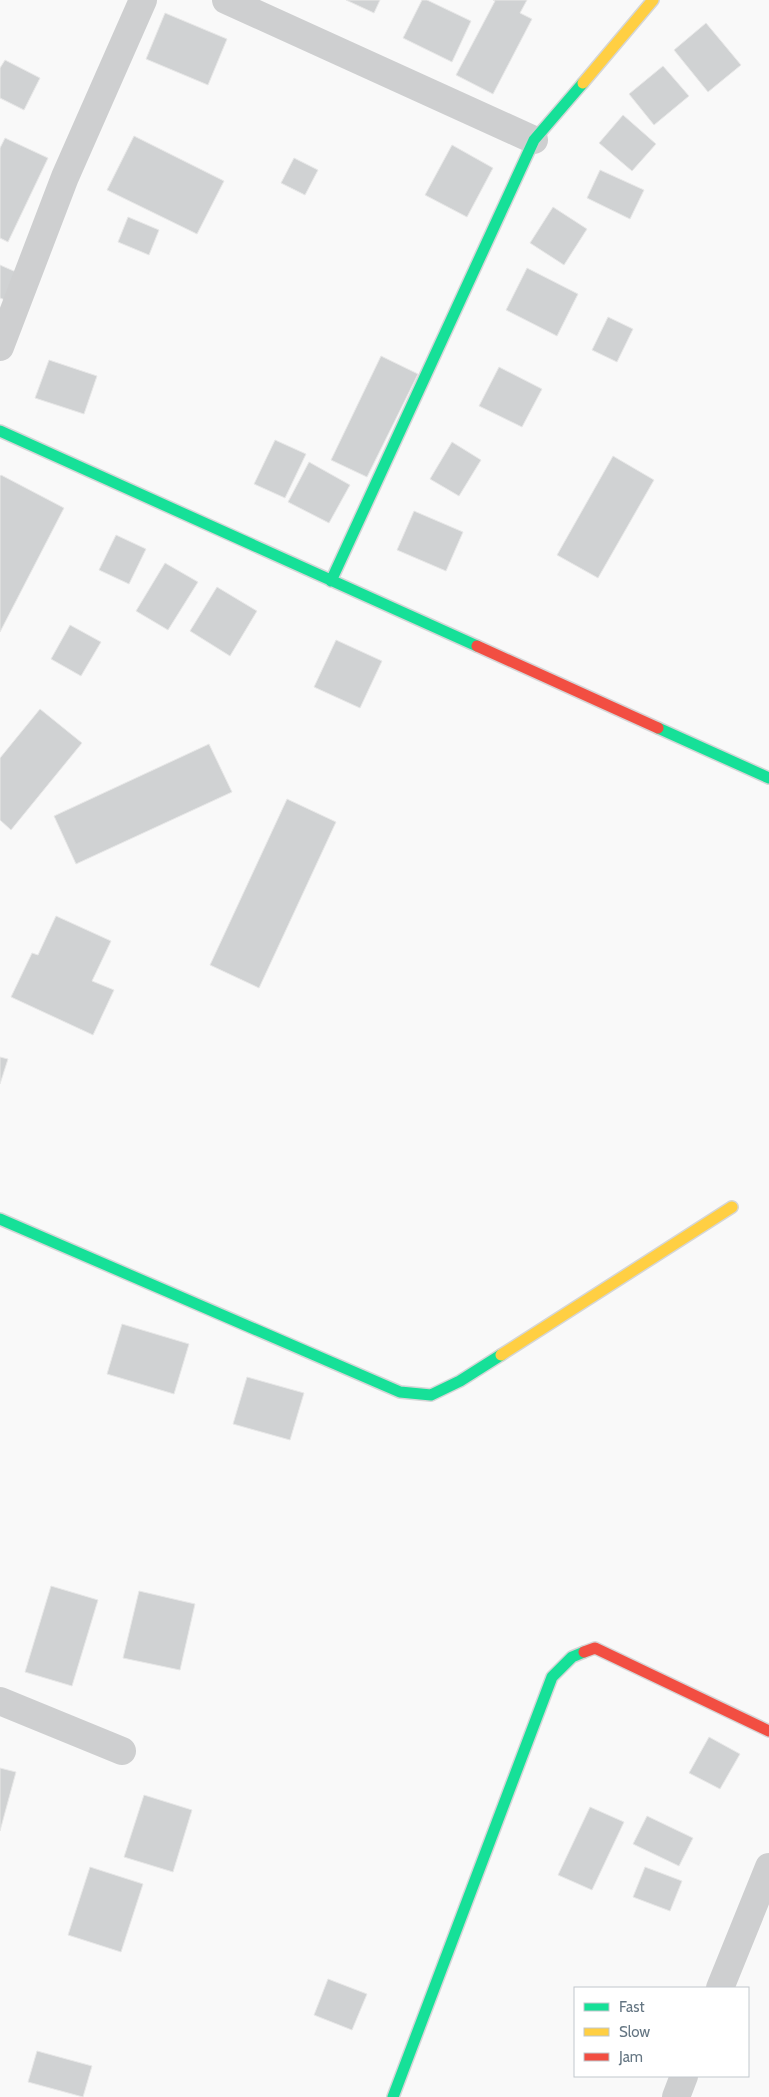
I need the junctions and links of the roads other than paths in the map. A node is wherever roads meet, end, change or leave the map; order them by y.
1 (143, 0) edge
2 (226, 0) edge
3 (653, 0) edge
4 (534, 140) junction
5 (0, 347) edge
6 (0, 431) edge
7 (331, 581) junction
8 (769, 778) edge
9 (732, 1207) dead end
10 (0, 1219) edge
11 (0, 1701) edge
12 (769, 1730) edge
13 (122, 1751) dead end
14 (769, 1867) edge
15 (720, 1987) edge
16 (684, 2077) edge
17 (393, 2097) edge
18 (676, 2097) edge

1 - 5 street
2 - 4 street
3 - 4 street
4 - 7 street
6 - 7 street
7 - 8 street
9 - 10 street
11 - 13 street
12 - 17 street
14 - 15 street
16 - 18 street

